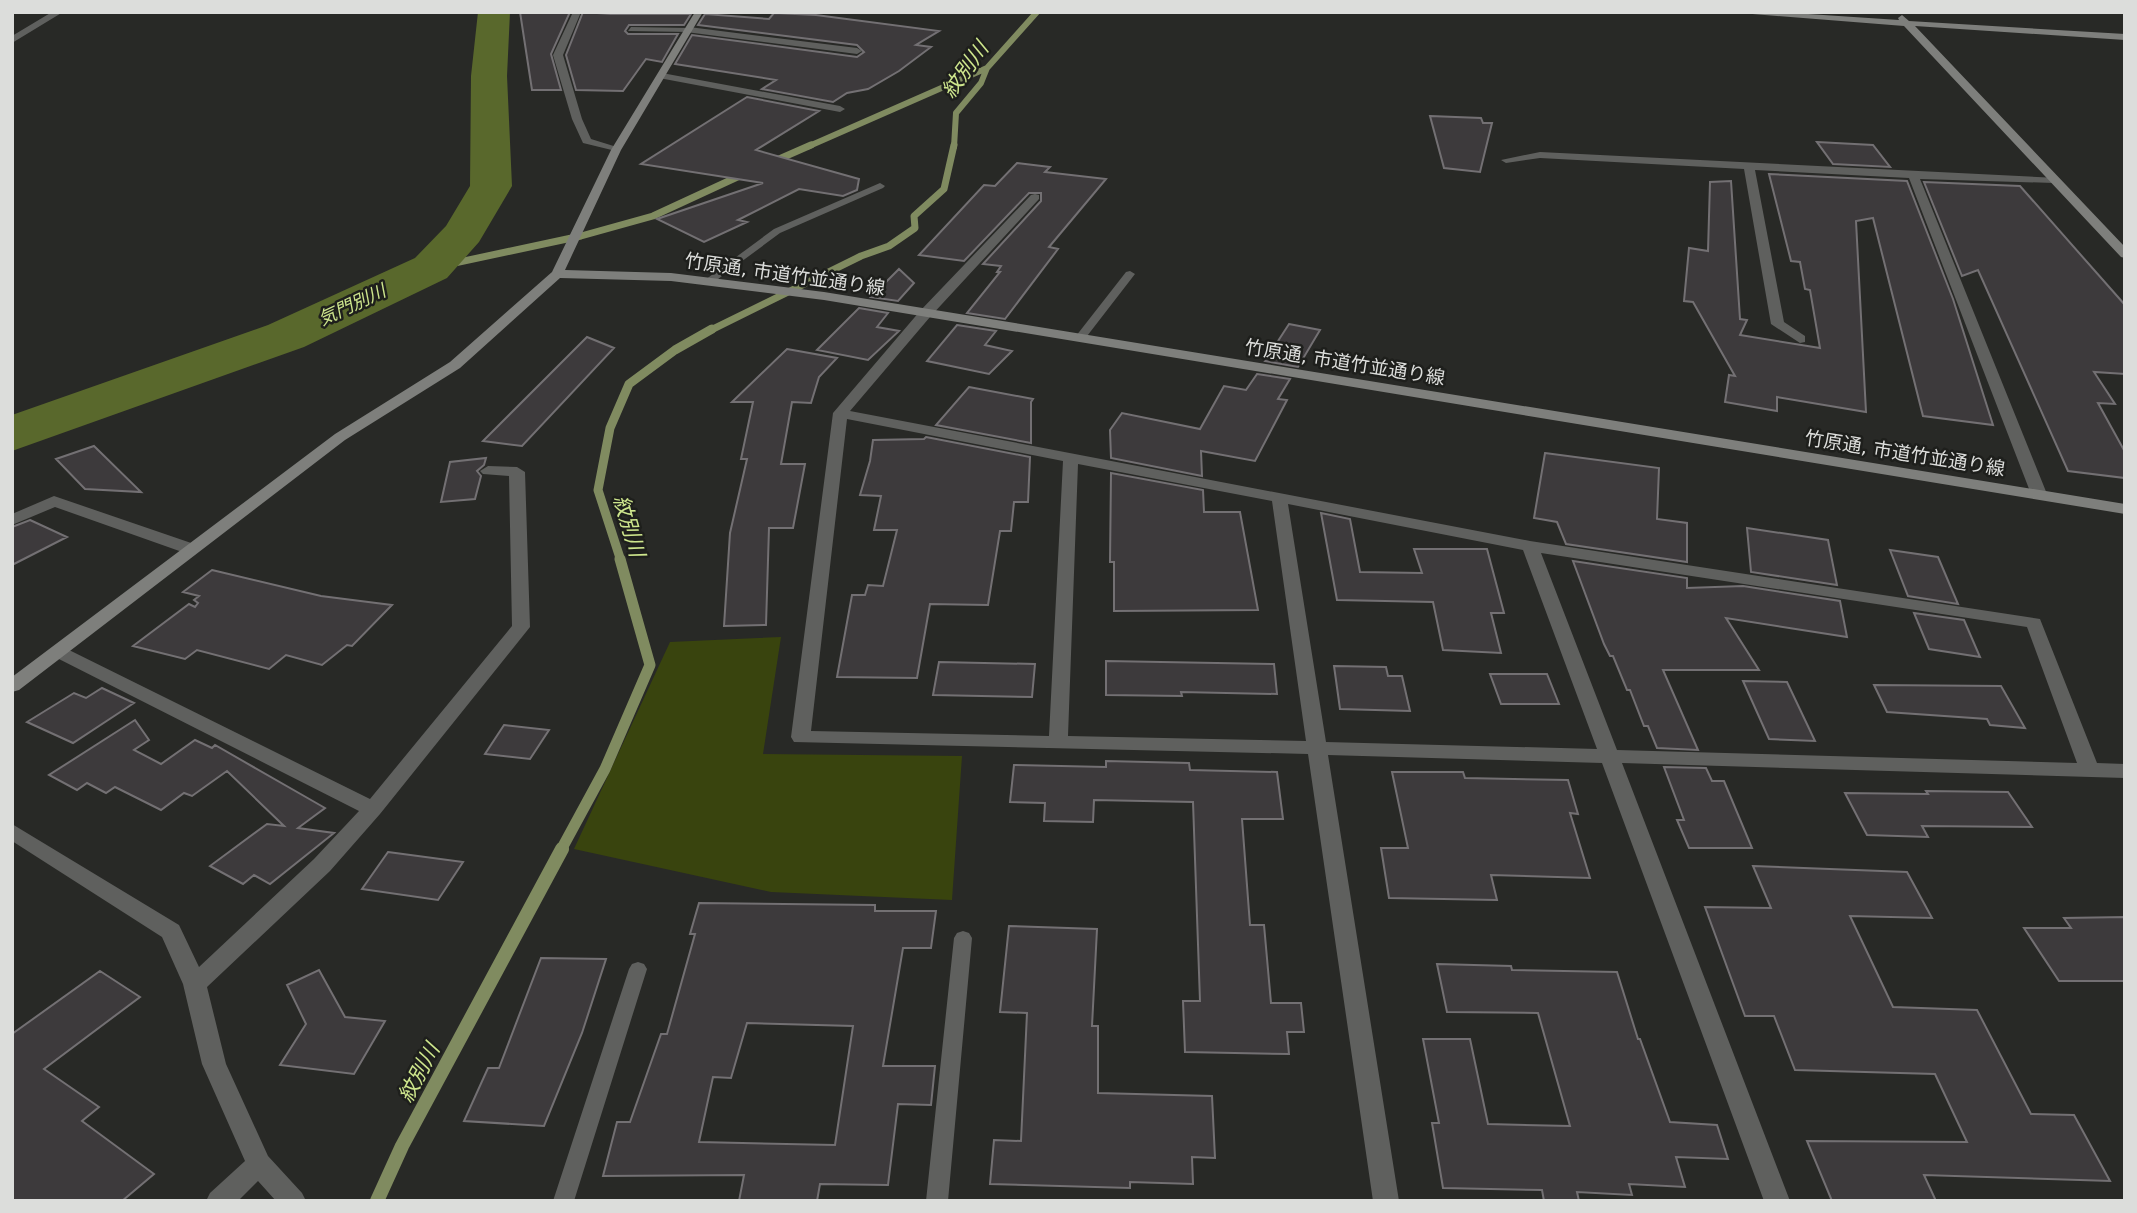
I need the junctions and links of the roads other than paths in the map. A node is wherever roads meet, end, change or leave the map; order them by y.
1 (59, 12) edge
2 (577, 12) edge
3 (699, 12) edge
4 (1732, 12) edge
5 (1899, 12) edge
6 (1905, 23) junction
7 (631, 29) dead end
8 (688, 30) junction
9 (2125, 37) edge
10 (12, 40) edge
11 (857, 51) dead end
12 (662, 76) junction
13 (840, 109) dead end
14 (616, 150) junction
15 (1506, 160) dead end
16 (1749, 166) junction
17 (1913, 175) junction
18 (2054, 180) junction
19 (880, 186) dead end
20 (1035, 197) dead end
21 (2125, 254) edge
22 (557, 274) junction
23 (1130, 274) dead end
24 (710, 281) junction
25 (925, 314) junction
26 (1080, 338) junction
27 (1800, 339) dead end
28 (840, 413) junction
29 (1071, 456) junction
30 (488, 471) dead end
31 (2039, 494) junction
32 (1279, 496) junction
33 (2125, 509) edge
34 (12, 520) edge
35 (1530, 546) junction
36 (191, 549) junction
37 (57, 650) junction
38 (12, 686) edge
39 (1058, 741) junction
40 (1317, 748) junction
41 (1610, 757) junction
42 (2090, 769) junction
43 (2125, 771) edge
44 (373, 809) junction
45 (12, 831) edge
46 (963, 938) dead end
47 (638, 969) dead end
48 (195, 984) junction
49 (259, 1164) junction
50 (219, 1201) edge
51 (293, 1201) edge
52 (563, 1201) edge
53 (937, 1201) edge
54 (1386, 1201) edge
55 (1777, 1201) edge

1 - 10 street
2 - 14 street
3 - 8 street
4 - 6 street
5 - 6 street
6 - 9 street
6 - 18 street
7 - 8 lane
8 - 11 street
8 - 12 street
12 - 13 street
12 - 14 street
14 - 22 street
15 - 16 street
16 - 17 street
16 - 27 street
17 - 18 street
17 - 31 street
18 - 21 street
19 - 24 lane
20 - 25 street
22 - 24 street, 竹原通, 市道竹並通り線
22 - 36 street
23 - 26 lane
24 - 25 street, 竹原通, 市道竹並通り線
25 - 26 street, 竹原通, 市道竹並通り線
25 - 28 street
26 - 31 street, 竹原通, 市道竹並通り線
28 - 29 street
28 - 39 street
29 - 32 street
29 - 39 street
30 - 44 street
31 - 33 street, 竹原通, 市道竹並通り線
32 - 35 street
32 - 40 street
34 - 36 street
35 - 41 street
35 - 42 street
36 - 37 street
37 - 38 street
37 - 44 street
39 - 40 street
40 - 41 street
40 - 54 street
41 - 42 street
41 - 55 street
42 - 43 street
44 - 48 street
45 - 48 street
46 - 53 lane
47 - 52 lane
48 - 49 street
49 - 50 street
49 - 51 street

